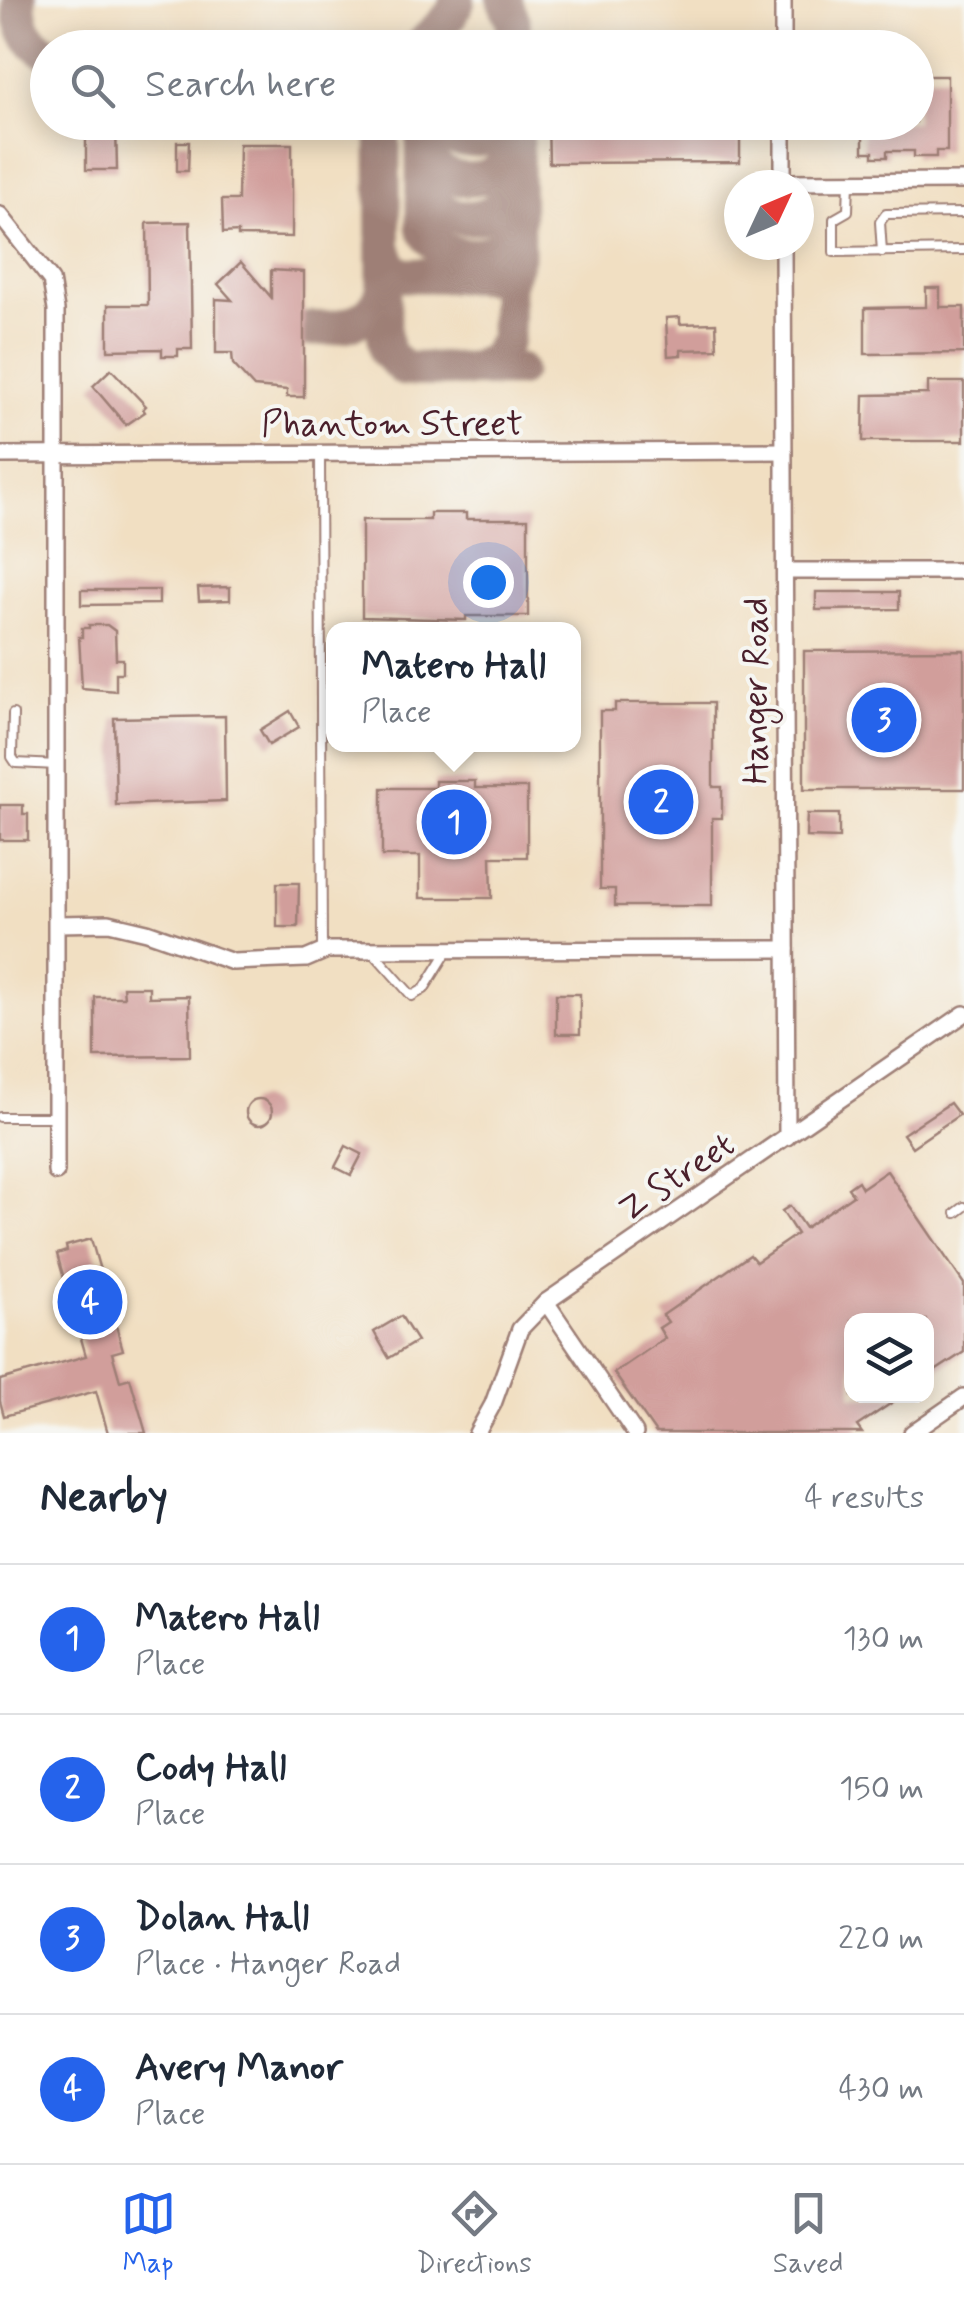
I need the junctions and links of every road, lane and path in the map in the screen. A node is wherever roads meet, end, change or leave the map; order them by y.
1 (783, 0) edge
2 (783, 30) edge
3 (783, 140) edge
4 (783, 170) edge
5 (849, 182) junction
6 (964, 182) edge
7 (814, 183) edge
8 (964, 213) edge
9 (0, 215) edge
10 (964, 250) edge
11 (882, 252) junction
12 (783, 260) edge
13 (784, 450) junction
14 (320, 453) junction
15 (0, 454) edge
16 (56, 454) junction
17 (785, 571) junction
18 (964, 571) edge
19 (13, 714) dead end
20 (57, 765) junction
21 (58, 924) junction
22 (786, 949) junction
23 (371, 950) junction
24 (448, 950) junction
25 (322, 952) junction
26 (964, 1014) edge
27 (0, 1117) edge
28 (56, 1117) junction
29 (787, 1137) junction
30 (56, 1172) dead end
31 (546, 1302) junction
32 (962, 1402) edge
33 (476, 1433) edge
34 (635, 1433) edge
35 (912, 1433) edge

1 - 2 street
3 - 4 street
5 - 6 street
5 - 7 street
5 - 11 lane
8 - 11 lane
9 - 16 street
10 - 11 lane
12 - 13 street, Hanger Road
13 - 14 street, Phantom Street
13 - 17 street, Hanger Road
14 - 16 street, Phantom Street
14 - 25 lane
15 - 16 street, Phantom Street
16 - 20 street
17 - 18 street
17 - 22 street, Hanger Road
19 - 20 lane
20 - 21 street
21 - 25 street
21 - 28 street
22 - 24 street
22 - 29 street, Hanger Road
23 - 24 street
23 - 24 lane
23 - 25 street
26 - 29 street, Z Street
27 - 28 lane
28 - 30 street
29 - 31 street, Z Street
31 - 33 street, Z Street
31 - 34 street
32 - 35 street

